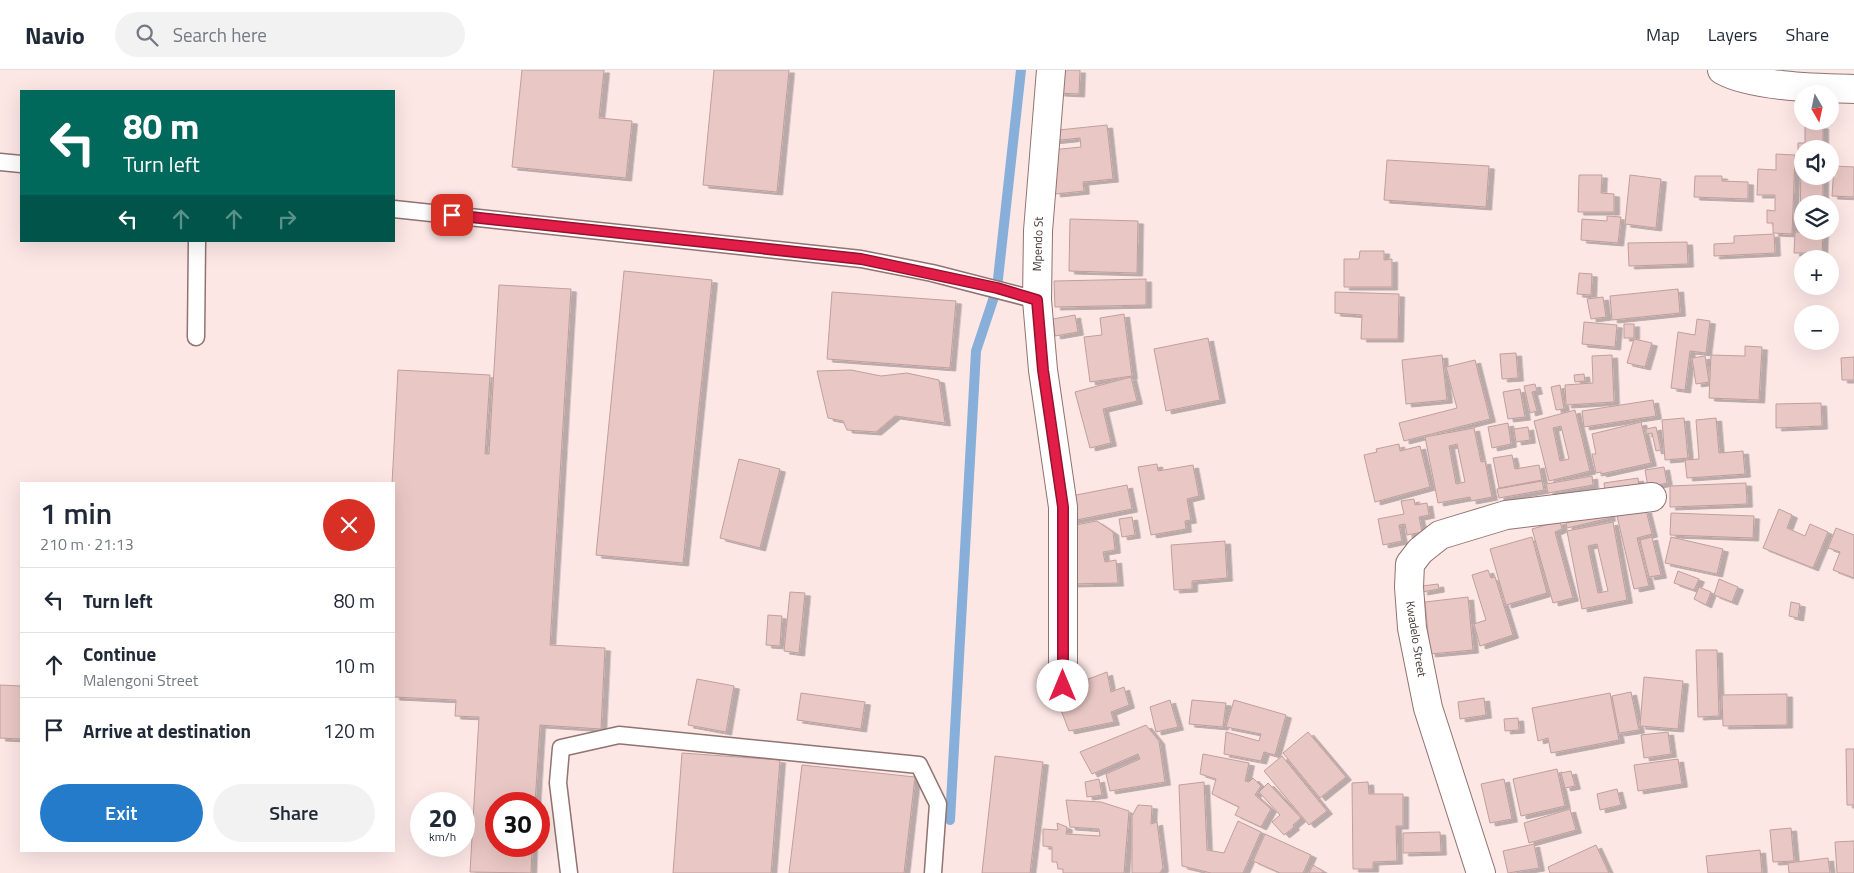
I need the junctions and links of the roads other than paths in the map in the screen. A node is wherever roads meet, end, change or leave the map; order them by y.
1 (1051, 70) edge
2 (1722, 70) edge
3 (1854, 89) edge
4 (0, 162) edge
5 (20, 164) edge
6 (395, 208) edge
7 (197, 242) edge
8 (1037, 300) junction
9 (196, 337) dead end
10 (1652, 497) dead end
11 (1063, 686) dead end
12 (569, 873) edge
13 (933, 873) edge
14 (1481, 873) edge

1 - 8 street, Mpendo St
2 - 3 street
4 - 5 lane
6 - 8 lane
7 - 9 lane
8 - 11 street, Mpendo St
10 - 14 street, Kwadelo Street
12 - 13 lane

